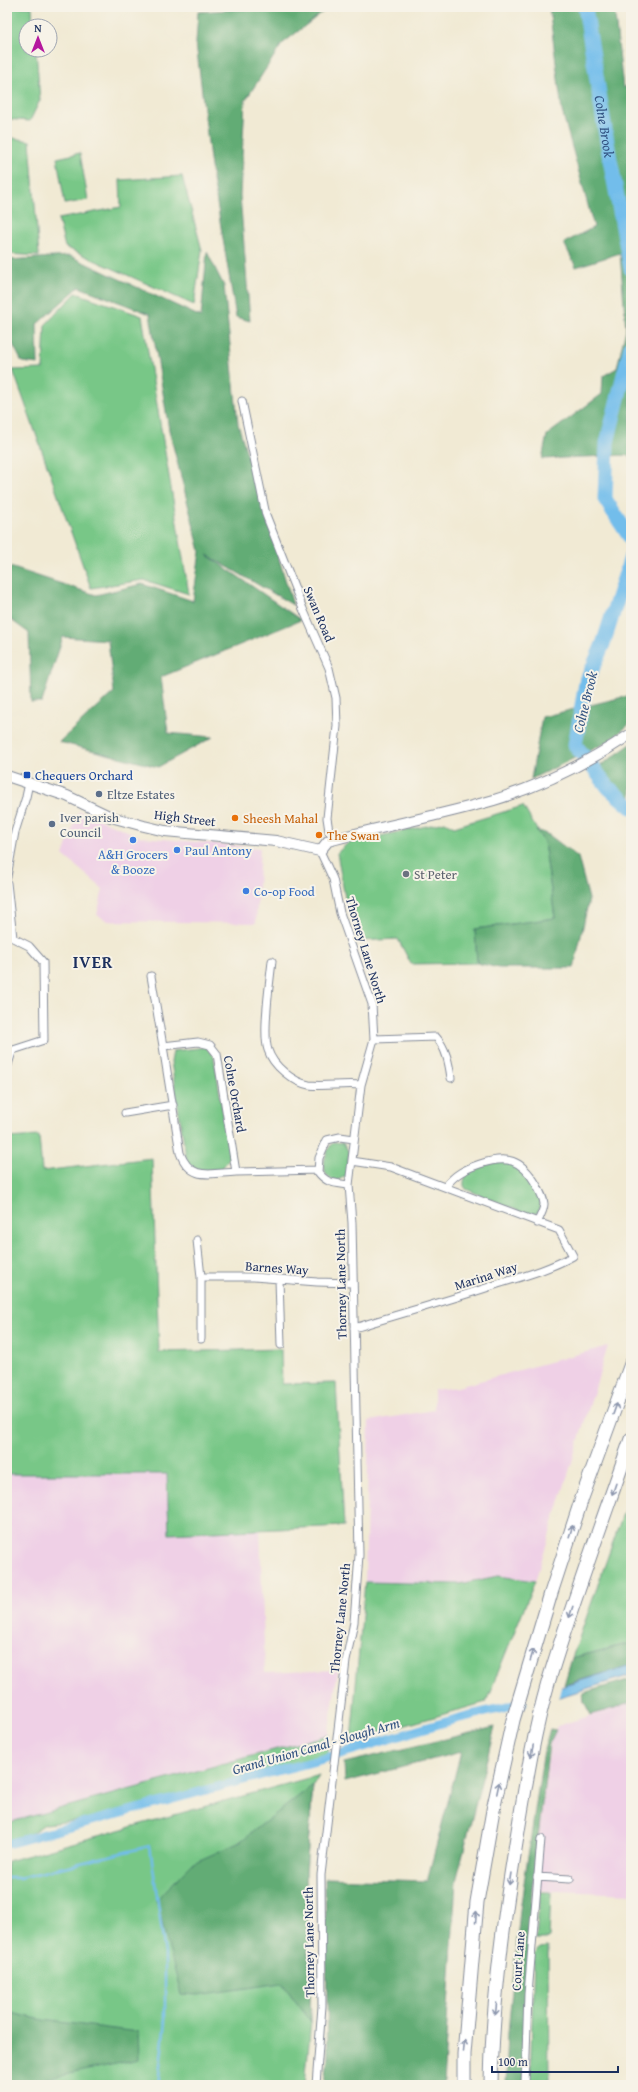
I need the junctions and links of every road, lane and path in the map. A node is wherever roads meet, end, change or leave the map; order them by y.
1 (242, 401) dead end
2 (631, 734) edge
3 (7, 776) edge
4 (29, 783) junction
5 (335, 840) junction
6 (320, 851) junction
7 (7, 876) edge
8 (7, 883) edge
9 (10, 940) edge
10 (272, 961) dead end
11 (151, 976) dead end
12 (374, 1039) junction
13 (163, 1046) junction
14 (10, 1052) edge
15 (7, 1068) edge
16 (451, 1078) dead end
17 (361, 1085) junction
18 (173, 1105) junction
19 (125, 1113) dead end
20 (354, 1139) junction
21 (352, 1161) junction
22 (318, 1170) junction
23 (236, 1172) junction
24 (349, 1184) junction
25 (445, 1187) junction
26 (537, 1223) junction
27 (197, 1240) dead end
28 (201, 1277) junction
29 (279, 1279) junction
30 (352, 1283) junction
31 (354, 1328) junction
32 (201, 1339) dead end
33 (281, 1345) dead end
34 (631, 1364) edge
35 (631, 1439) edge
36 (541, 1839) dead end
37 (537, 1877) junction
38 (570, 1879) dead end
39 (316, 2085) edge
40 (464, 2085) edge
41 (491, 2085) edge
42 (525, 2085) edge

1 - 5 street, Swan Road
2 - 5 main road
3 - 4 main road, High Street
4 - 6 main road, High Street
4 - 7 street
5 - 6 main road
6 - 12 street, Thorney Lane North
8 - 9 street
9 - 14 street
10 - 17 street
11 - 13 street
12 - 16 street
12 - 17 street, Thorney Lane North
13 - 18 street
13 - 23 street, Colne Orchard
14 - 15 street
17 - 20 street, Thorney Lane North
18 - 19 street
18 - 23 street
20 - 21 street, Thorney Lane North
20 - 22 street
21 - 24 street, Thorney Lane North
21 - 25 street
22 - 23 street
22 - 24 street
24 - 30 street, Thorney Lane North
25 - 26 street
25 - 26 street
26 - 31 street, Marina Way
27 - 28 street
28 - 29 street, Barnes Way
28 - 32 street
29 - 30 street, Barnes Way
29 - 33 street
30 - 31 street, Thorney Lane North
31 - 39 street, Thorney Lane North
40 -> 34 highway
35 -> 41 highway
36 - 37 street, Court Lane
37 - 38 street
37 - 42 street, Court Lane

